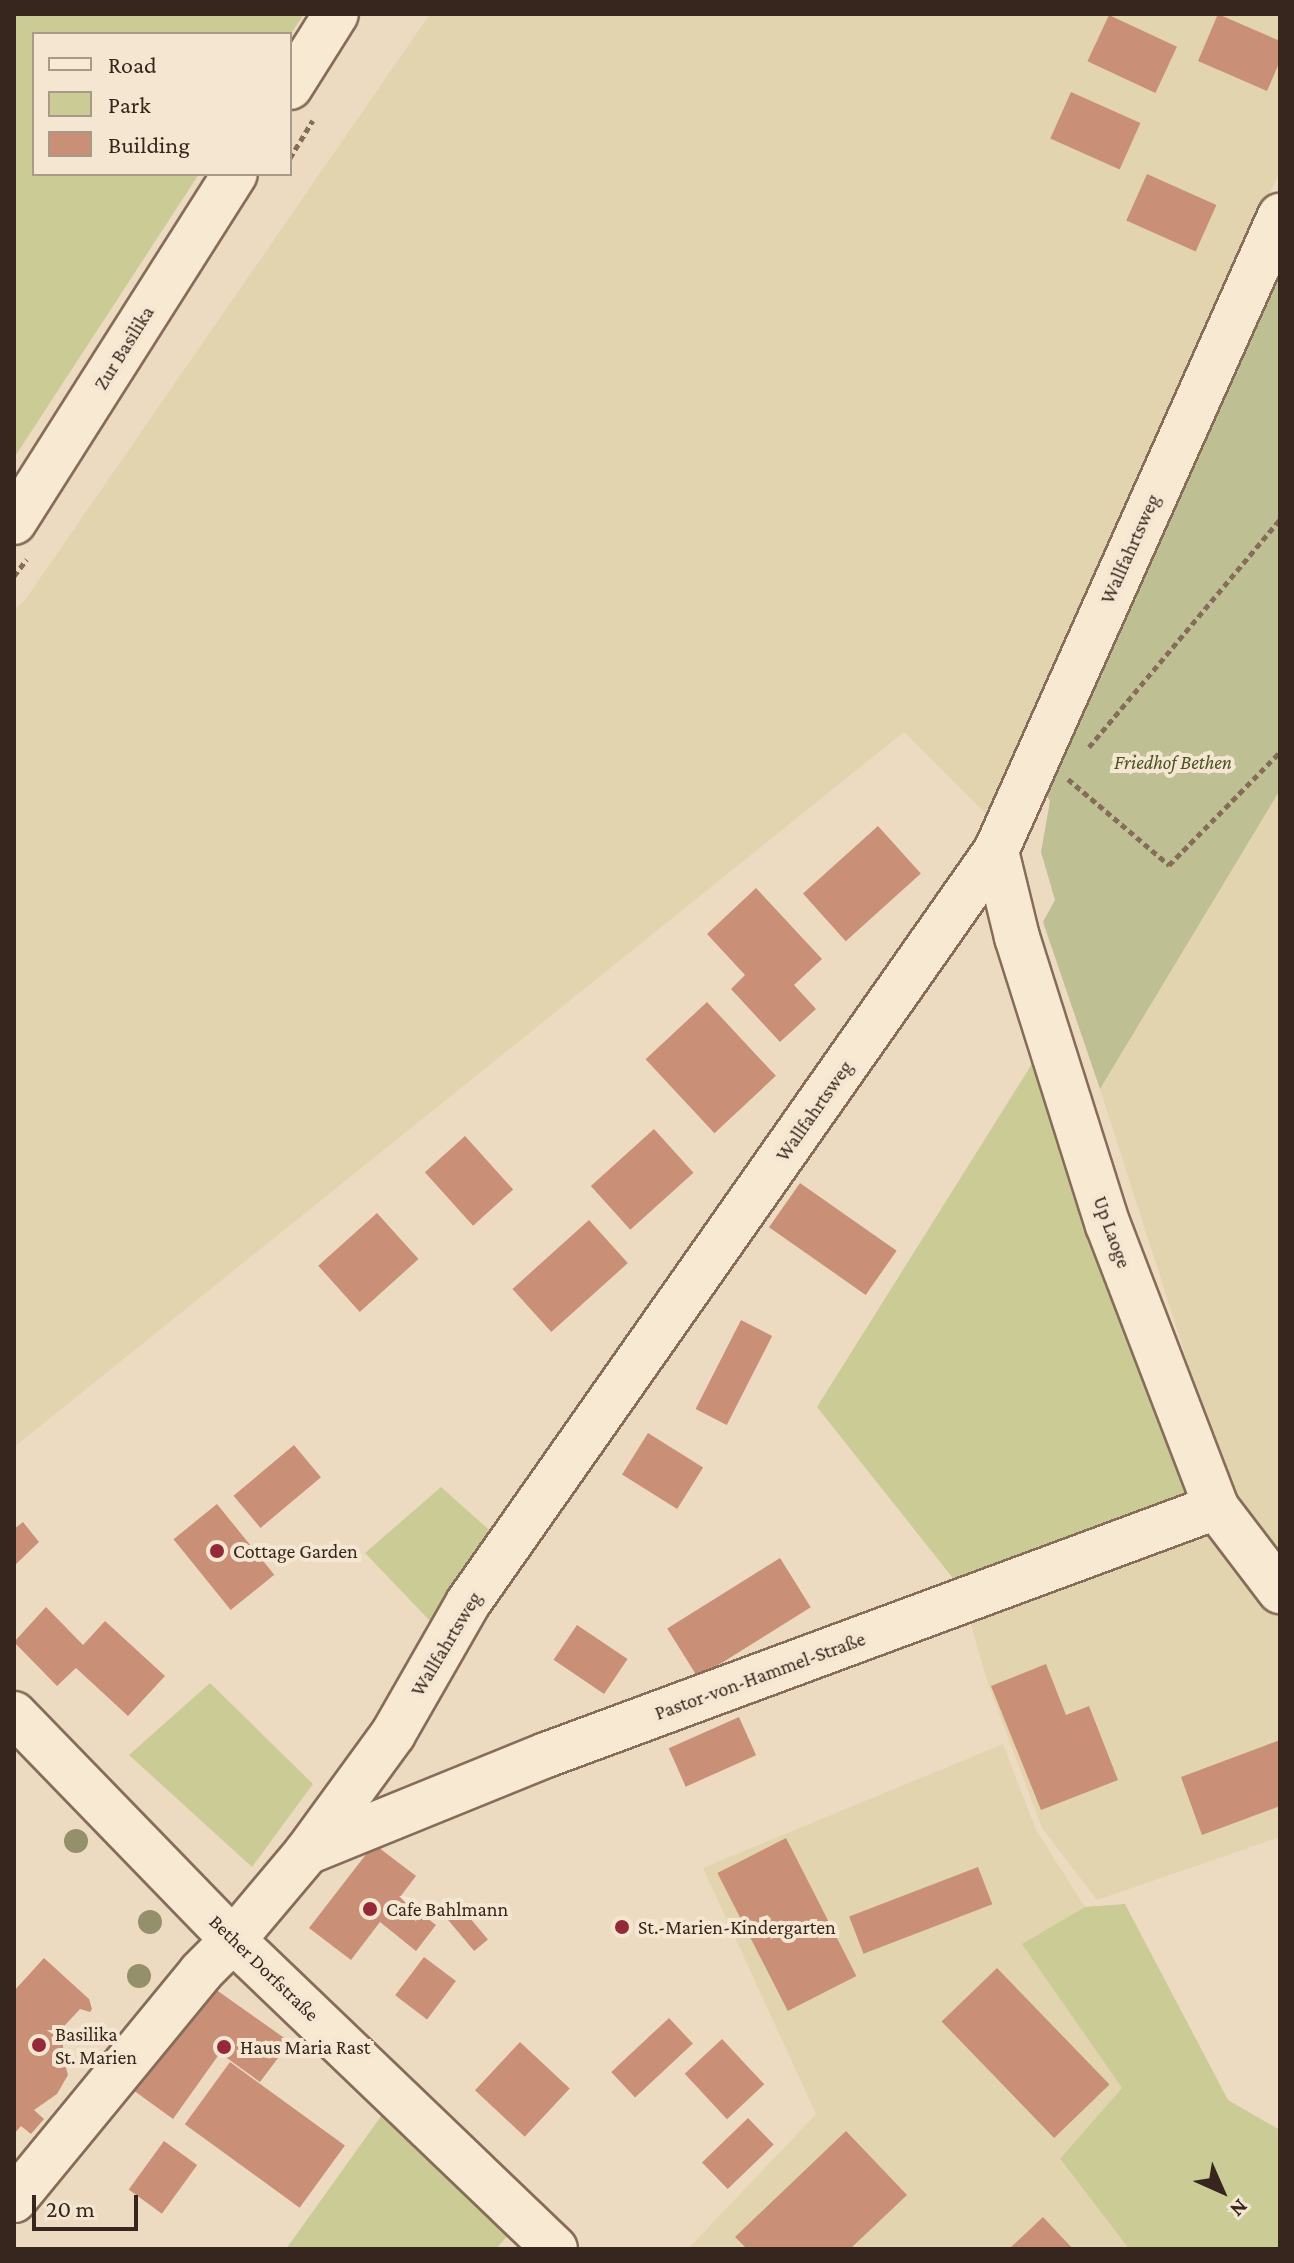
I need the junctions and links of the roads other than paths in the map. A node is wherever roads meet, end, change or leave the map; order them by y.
1 (336, 14) edge
2 (292, 84) edge
3 (234, 176) edge
4 (1280, 216) edge
5 (14, 522) edge
6 (996, 851) junction
7 (1216, 1507) junction
8 (1280, 1591) edge
9 (14, 1714) edge
10 (307, 1852) junction
11 (233, 1940) junction
12 (14, 2200) edge
13 (555, 2249) edge

1 - 2 street
3 - 5 street, Zur Basilika
4 - 6 street, Wallfahrtsweg
6 - 7 street, Up Laoge
6 - 10 street, Wallfahrtsweg
7 - 8 street, Up Laoge
7 - 10 street, Pastor-von-Hammel-Straße
9 - 11 street, Bether Dorfstraße
10 - 11 street, Wallfahrtsweg
11 - 12 street, Wallfahrtsweg
11 - 13 street, Bether Dorfstraße

